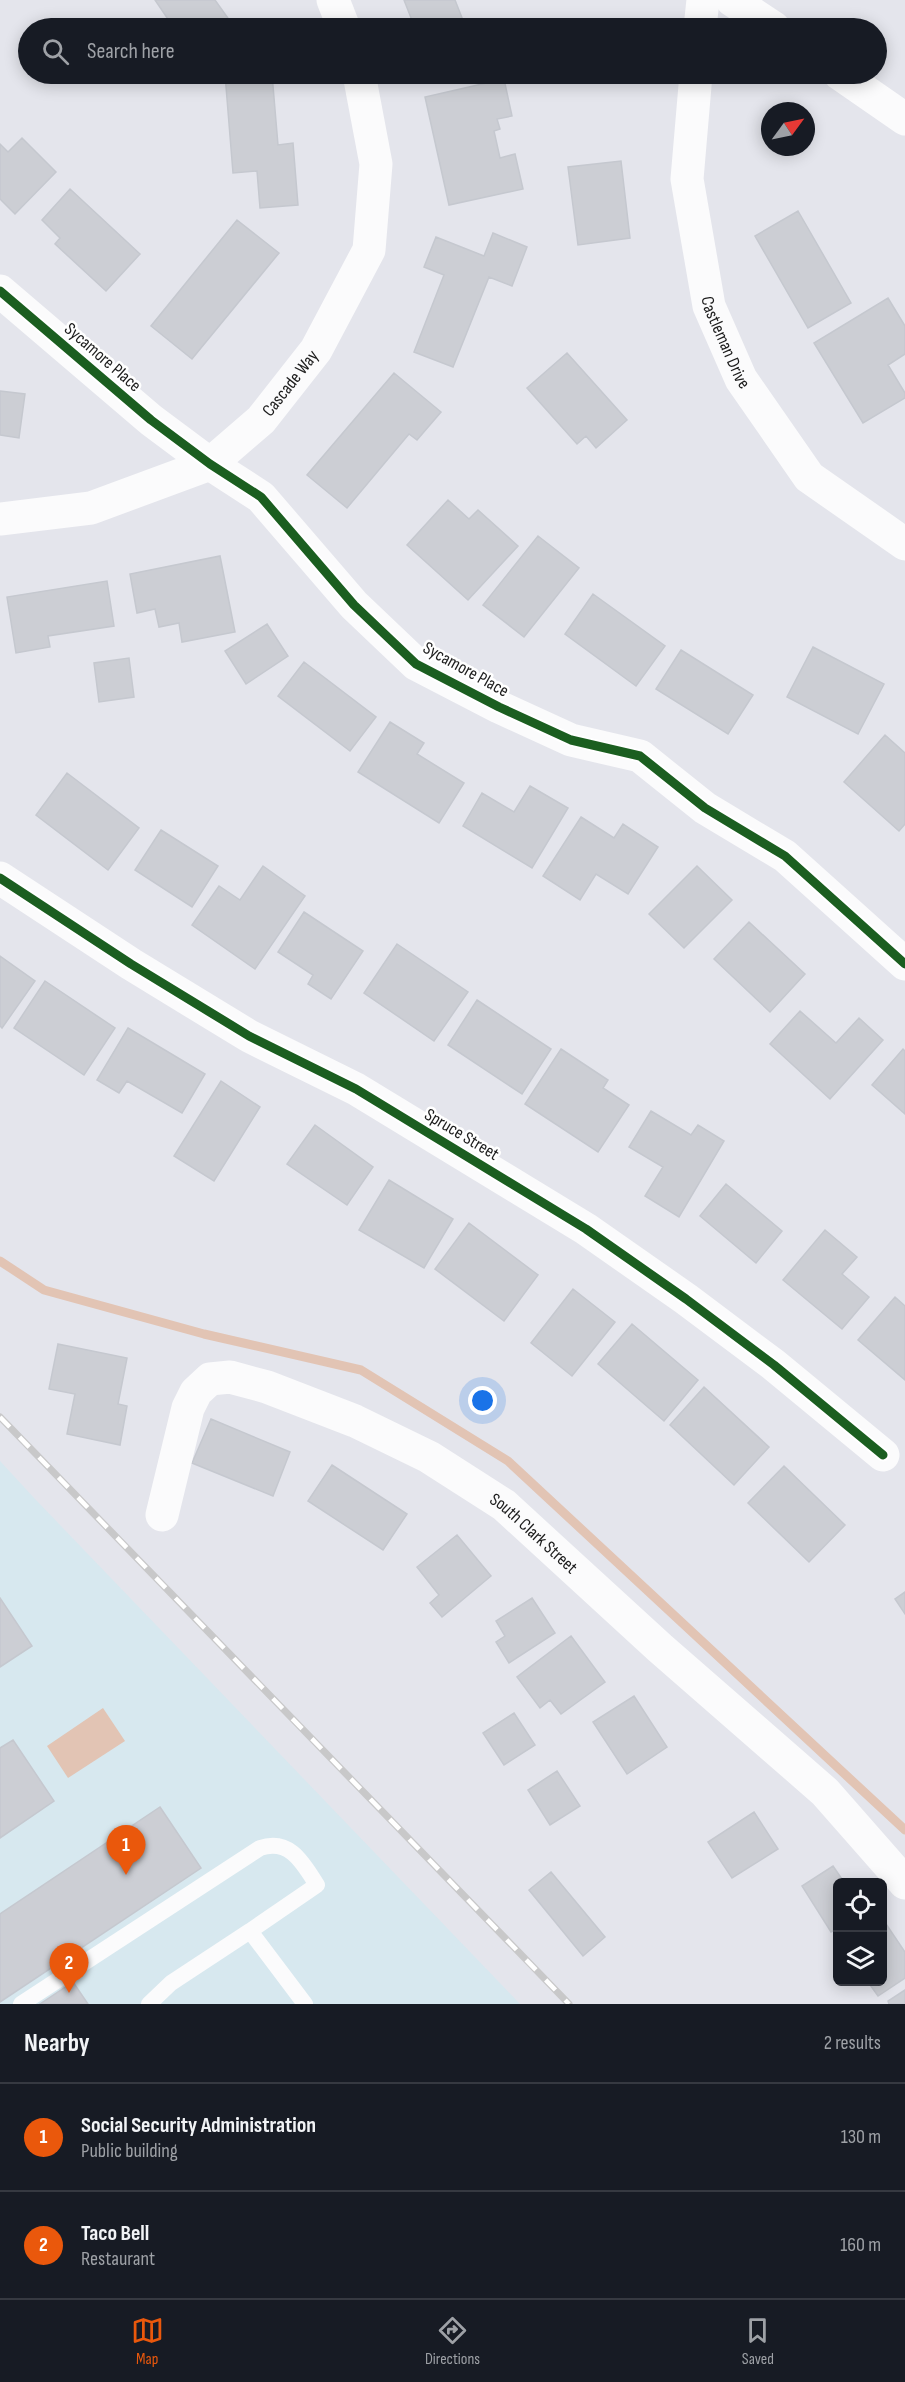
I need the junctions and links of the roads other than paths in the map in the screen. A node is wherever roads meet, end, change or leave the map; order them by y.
1 (333, 0) edge
2 (703, 0) edge
3 (732, 0) edge
4 (340, 18) edge
5 (701, 18) edge
6 (759, 18) edge
7 (361, 84) edge
8 (695, 84) edge
9 (854, 84) edge
10 (905, 119) edge
11 (0, 291) edge
12 (210, 464) junction
13 (0, 519) edge
14 (905, 544) edge
15 (0, 878) edge
16 (905, 964) edge
17 (883, 1455) dead end
18 (162, 1515) dead end
19 (905, 1883) edge
20 (249, 1930) junction
21 (21, 2004) edge
22 (149, 2004) edge
23 (305, 2004) edge

1 - 4 street
2 - 5 street
3 - 6 street
7 - 12 street, Cascade Way
8 - 14 street, Castleman Drive
9 - 10 street
11 - 12 street, Sycamore Place
12 - 13 street, Cascade Way
12 - 16 street, Sycamore Place
15 - 17 street, Spruce Street
18 - 19 street, South Clark Street
20 - 21 lane
20 - 22 lane
20 - 23 lane

